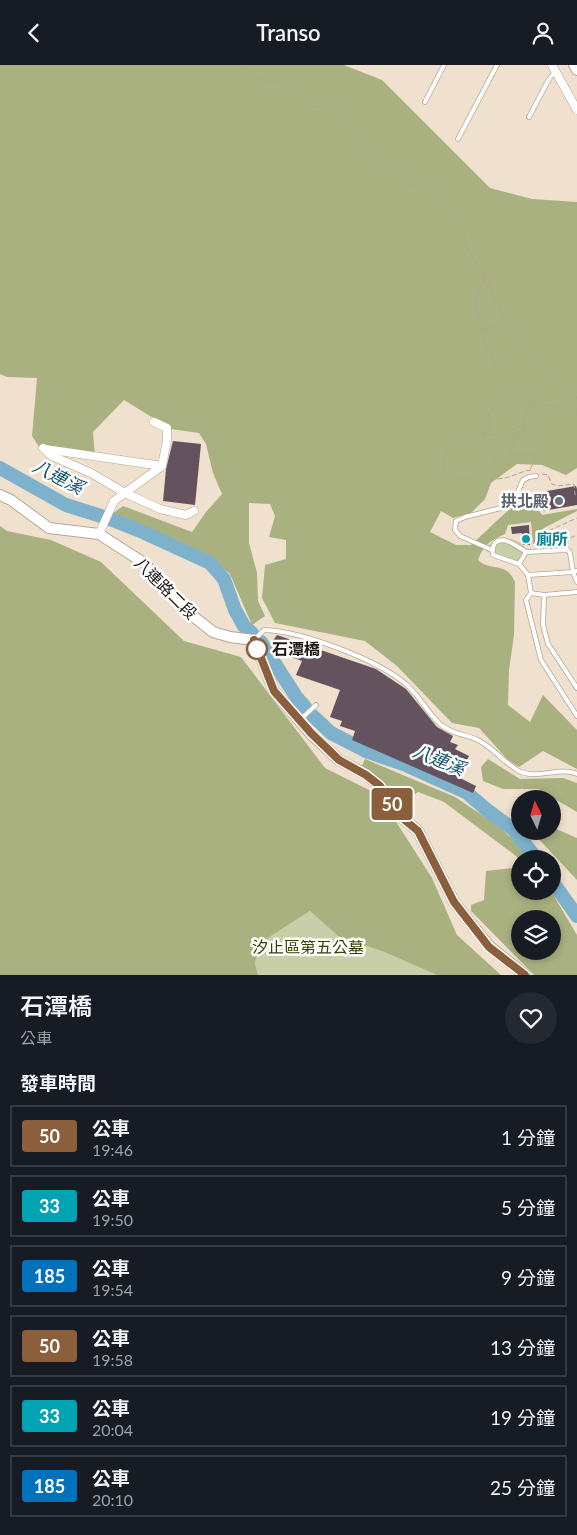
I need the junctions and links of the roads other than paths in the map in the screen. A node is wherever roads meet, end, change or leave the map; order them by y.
1 (444, 65) edge
2 (497, 65) edge
3 (574, 65) edge
4 (554, 68) edge
5 (577, 70) edge
6 (425, 102) dead end
7 (577, 110) edge
8 (529, 117) dead end
9 (458, 139) dead end
10 (154, 422) dead end
11 (162, 466) junction
12 (536, 474) road end
13 (125, 493) junction
14 (0, 495) edge
15 (194, 511) dead end
16 (100, 534) junction
17 (492, 550) junction
18 (577, 550) edge
19 (569, 551) junction
20 (526, 552) junction
21 (519, 564) junction
22 (575, 572) edge
23 (528, 575) junction
24 (577, 582) edge
25 (577, 592) edge
26 (531, 593) junction
27 (544, 595) junction
28 (254, 640) junction
29 (577, 687) edge
30 (316, 705) dead end
31 (577, 716) edge
32 (299, 720) junction
33 (577, 774) edge
34 (525, 975) edge

1 - 6 lane
2 - 9 lane
3 - 5 street
4 - 7 street
4 - 8 lane
10 - 11 street
11 - 13 street
11 - 13 street
12 - 17 lane
13 - 15 street
13 - 16 street
14 - 16 street, 八連路二段
16 - 28 street, 八連路二段
17 - 20 lane
17 - 21 lane
18 - 19 lane
19 - 20 lane
19 - 22 lane
20 - 21 lane
21 - 23 lane
22 - 23 lane
22 - 24 lane
23 - 26 lane
25 - 27 lane
26 - 27 lane
26 - 31 lane
27 - 29 lane
28 - 32 street
28 - 33 lane
30 - 32 lane
32 - 34 street

